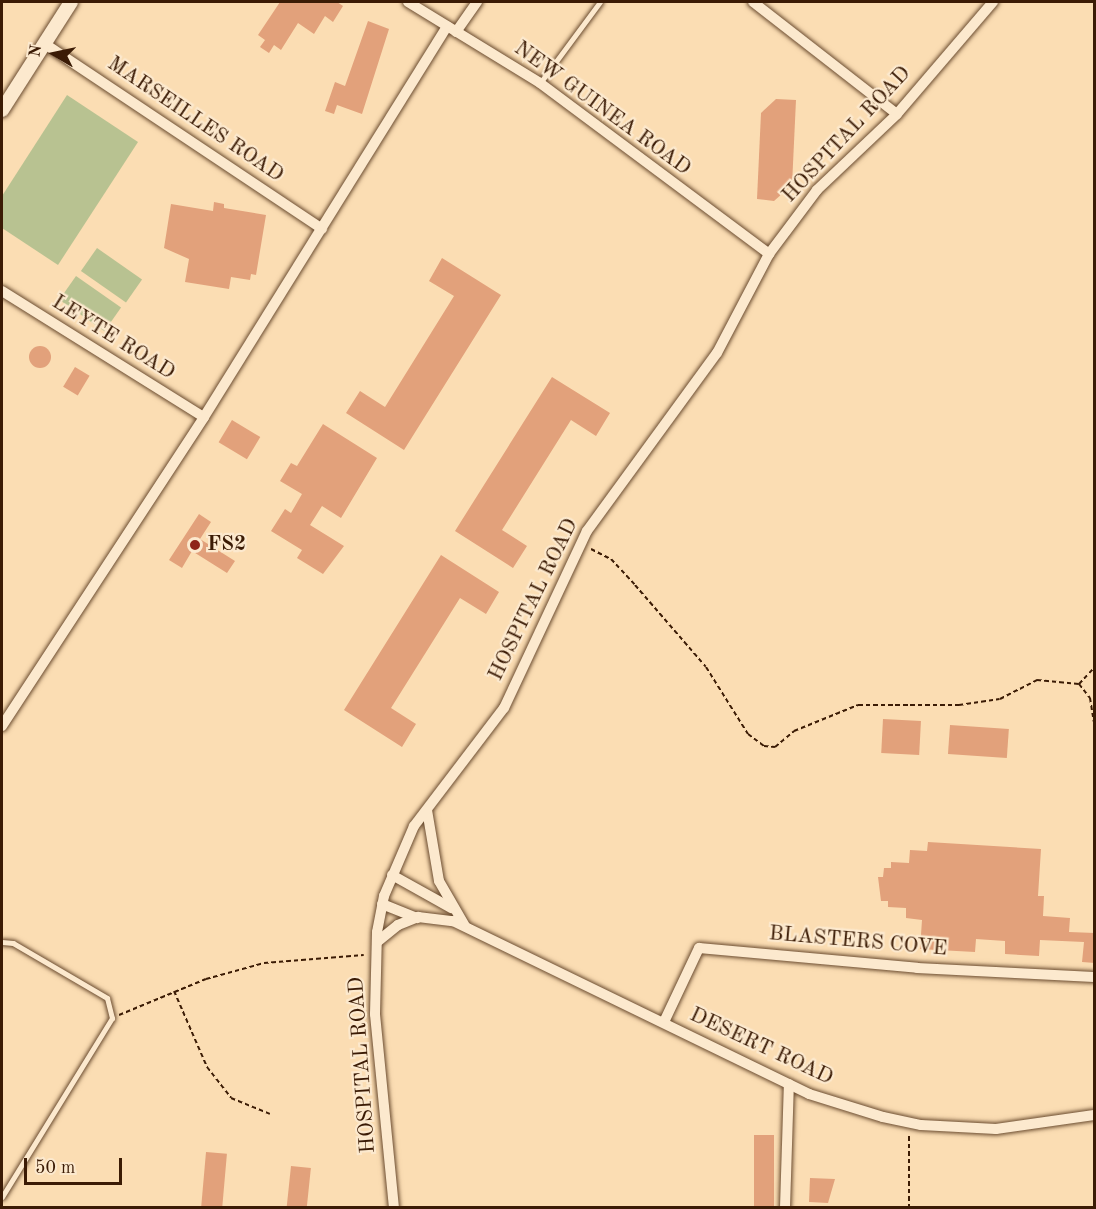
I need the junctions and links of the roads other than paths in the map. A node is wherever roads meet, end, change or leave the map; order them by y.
1 (71, 2) edge
2 (408, 2) edge
3 (477, 2) edge
4 (600, 2) edge
5 (753, 2) edge
6 (993, 2) edge
7 (451, 29) junction
8 (45, 44) junction
9 (540, 83) junction
10 (2, 111) edge
11 (897, 114) junction
12 (322, 229) junction
13 (769, 254) junction
14 (2, 291) edge
15 (204, 417) junction
16 (2, 726) edge
17 (427, 810) junction
18 (392, 875) junction
19 (382, 904) junction
20 (454, 909) junction
21 (417, 918) junction
22 (466, 927) junction
23 (2, 942) edge
24 (376, 942) junction
25 (1095, 977) edge
26 (664, 1022) junction
27 (789, 1084) junction
28 (1095, 1115) edge
29 (2, 1197) edge
30 (394, 1208) edge
31 (785, 1208) edge

1 - 8 street
2 - 7 street, NEW GUINEA ROAD
3 - 7 street
4 - 9 lane
5 - 11 street
6 - 11 street, HOSPITAL ROAD
7 - 9 street, NEW GUINEA ROAD
7 - 12 street
8 - 10 street
8 - 12 street, MARSEILLES ROAD
9 - 13 street, NEW GUINEA ROAD
11 - 13 street, HOSPITAL ROAD
12 - 15 street
13 - 17 street, HOSPITAL ROAD
14 - 15 street, LEYTE ROAD
15 - 16 street
17 - 18 street, HOSPITAL ROAD
17 - 20 street
18 - 19 street, HOSPITAL ROAD
18 - 20 street
19 - 21 street, DESERT ROAD
19 - 24 street, HOSPITAL ROAD
20 - 22 street
21 - 22 street, DESERT ROAD
21 - 24 street, DESERT ROAD
22 - 26 street, DESERT ROAD
23 - 29 lane
24 - 30 street, HOSPITAL ROAD
25 - 26 street, BLASTERS COVE
26 - 27 street, DESERT ROAD
27 - 28 street, DESERT ROAD
27 - 31 street

